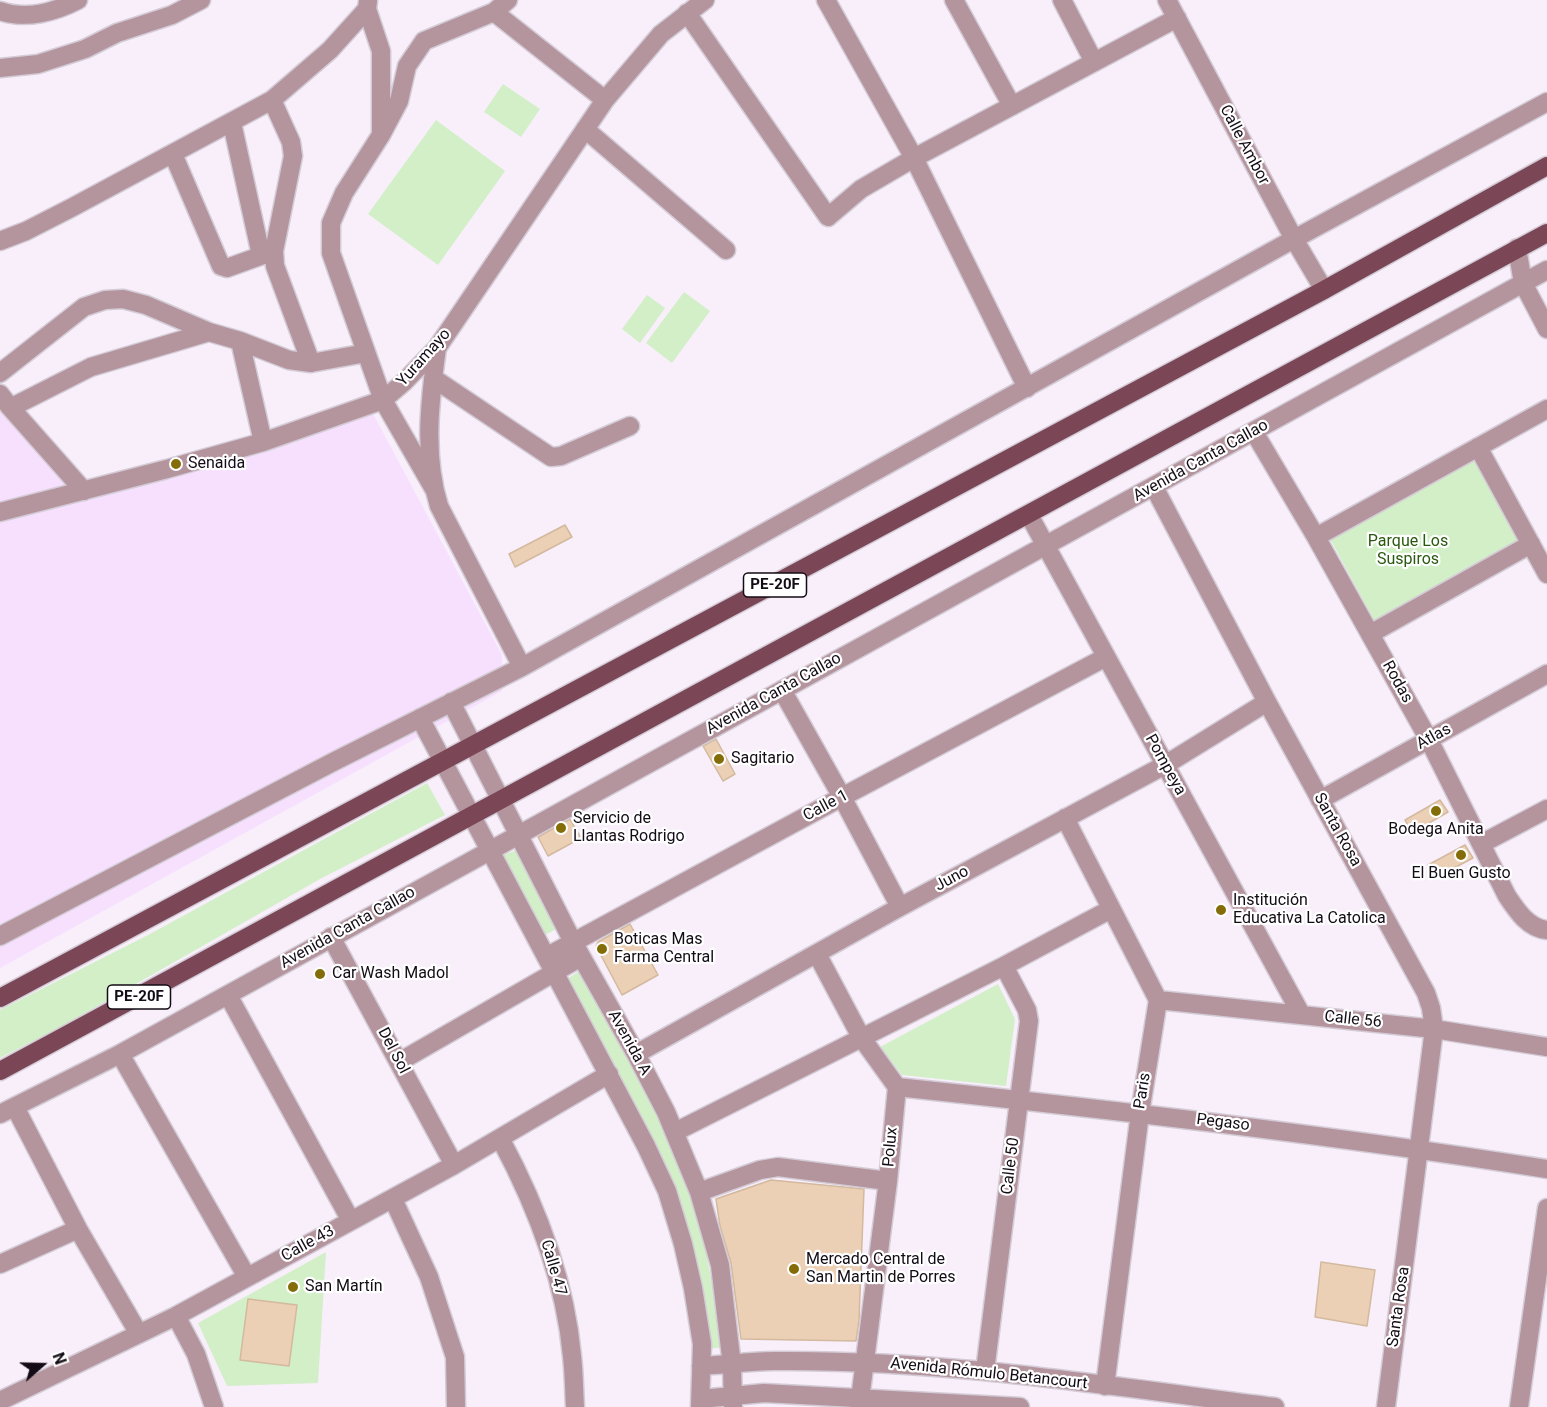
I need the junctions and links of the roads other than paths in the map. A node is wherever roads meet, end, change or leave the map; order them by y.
1 (78, 0) edge
2 (201, 0) edge
3 (705, 0) edge
4 (826, 0) edge
5 (954, 0) edge
6 (1062, 0) edge
7 (1167, 0) edge
8 (367, 4) edge
9 (501, 6) edge
10 (0, 11) edge
11 (687, 13) junction
12 (1177, 18) junction
13 (1094, 62) junction
14 (0, 68) edge
15 (272, 100) junction
16 (605, 100) junction
17 (1547, 102) edge
18 (1012, 106) junction
19 (232, 123) junction
20 (585, 129) junction
21 (381, 135) junction
22 (173, 154) junction
23 (914, 158) junction
24 (1547, 166) edge
25 (1547, 232) edge
26 (1294, 239) junction
27 (0, 241) edge
28 (1517, 248) junction
29 (726, 250) dead end
30 (267, 253) junction
31 (1547, 270) edge
32 (1523, 284) junction
33 (1324, 290) junction
34 (1547, 329) edge
35 (209, 332) junction
36 (240, 341) junction
37 (437, 348) junction
38 (366, 353) junction
39 (311, 363) junction
40 (0, 373) edge
41 (433, 378) junction
42 (1027, 388) junction
43 (4, 400) edge
44 (383, 400) junction
45 (1547, 409) edge
46 (630, 426) dead end
47 (1254, 432) junction
48 (263, 442) junction
49 (1478, 447) junction
50 (1154, 487) junction
51 (434, 489) junction
52 (84, 491) junction
53 (0, 512) edge
54 (1029, 515) junction
55 (1316, 537) junction
56 (1046, 544) junction
57 (1531, 544) junction
58 (1547, 574) edge
59 (1370, 634) junction
60 (1106, 657) junction
61 (522, 667) junction
62 (1547, 674) edge
63 (782, 690) junction
64 (452, 702) junction
65 (1267, 702) junction
66 (420, 718) junction
67 (1429, 740) junction
68 (474, 746) junction
69 (443, 762) junction
70 (1165, 765) junction
71 (842, 796) junction
72 (501, 800) junction
73 (1320, 800) junction
74 (1547, 809) edge
75 (471, 815) junction
76 (1065, 818) junction
77 (518, 835) junction
78 (1481, 844) junction
79 (490, 850) junction
80 (900, 907) junction
81 (1111, 909) junction
82 (1543, 930) edge
83 (0, 936) edge
84 (331, 936) junction
85 (577, 950) junction
86 (817, 954) junction
87 (550, 965) junction
88 (1004, 966) junction
89 (228, 994) junction
90 (0, 998) edge
91 (1158, 1000) junction
92 (1301, 1014) junction
93 (1434, 1029) junction
94 (861, 1037) junction
95 (1547, 1047) edge
96 (120, 1054) junction
97 (636, 1054) junction
98 (399, 1062) junction
99 (0, 1071) edge
100 (609, 1074) junction
101 (897, 1087) junction
102 (1020, 1100) junction
103 (7, 1111) edge
104 (1140, 1113) junction
105 (675, 1132) junction
106 (500, 1138) junction
107 (1419, 1149) junction
108 (454, 1165) junction
109 (1547, 1168) edge
110 (888, 1181) junction
111 (699, 1192) junction
112 (393, 1199) junction
113 (1547, 1208) edge
114 (351, 1221) junction
115 (78, 1229) junction
116 (0, 1264) edge
117 (247, 1277) junction
118 (176, 1316) junction
119 (1539, 1318) edge
120 (139, 1334) junction
121 (864, 1363) junction
122 (732, 1365) junction
123 (701, 1366) junction
124 (985, 1371) junction
125 (1105, 1386) junction
126 (0, 1401) edge
127 (733, 1402) edge
128 (700, 1403) edge
129 (860, 1403) edge
130 (214, 1407) edge
131 (456, 1407) edge
132 (575, 1407) edge
133 (1020, 1407) edge
134 (1275, 1407) edge
135 (1386, 1407) edge
136 (1519, 1407) edge

1 - 10 street
2 - 14 street
3 - 11 street, Yuramayo
4 - 23 street
5 - 18 street
6 - 13 street
7 - 12 street, Calle Ambor
8 - 15 street
8 - 21 street
9 - 16 street
9 - 21 street
11 - 16 street, Yuramayo
11 - 23 street
12 - 13 street
12 - 26 street, Calle Ambor
13 - 18 street
15 - 19 street
15 - 30 street
16 - 20 street, Yuramayo
17 - 26 street
18 - 23 street
19 - 22 street
19 - 30 street
20 - 29 street
20 - 37 street, Yuramayo
21 - 38 street
22 - 27 street
22 - 30 street
23 - 42 street
24 - 33 main road, PE-20F
25 - 28 main road, PE-20F
26 - 33 street, Calle Ambor
26 - 42 street
28 - 32 street
28 - 54 main road, PE-20F
30 - 39 street
31 - 32 street, Avenida Canta Callao
32 - 34 street
32 - 47 street, Avenida Canta Callao
33 - 68 main road, PE-20F
35 - 36 street
35 - 40 street
35 - 43 street
36 - 39 street
36 - 48 street
37 - 41 street
37 - 44 street, Yuramayo
38 - 39 street
38 - 44 street
41 - 46 street
41 - 51 street
42 - 61 street
43 - 52 street
44 - 48 street, Yuramayo
44 - 51 street
45 - 49 street
47 - 50 street, Avenida Canta Callao
47 - 55 street, Rodas
48 - 52 street, Yuramayo
49 - 55 street
49 - 57 street
50 - 56 street, Avenida Canta Callao
50 - 65 street, Santa Rosa
51 - 61 street
52 - 53 street, Yuramayo
54 - 56 street, Pompeya
54 - 72 main road, PE-20F
55 - 59 street, Rodas
56 - 60 street, Pompeya
56 - 63 street, Avenida Canta Callao
57 - 58 street
57 - 59 street
59 - 67 street, Rodas
60 - 70 street, Pompeya
60 - 71 street, Calle 1
61 - 64 street
62 - 67 street, Atlas
63 - 71 street
63 - 77 street, Avenida Canta Callao
64 - 66 street
64 - 68 street, Avenida A
65 - 70 street, Juno
65 - 73 street, Santa Rosa
66 - 69 street, Avenida A
66 - 83 street
67 - 73 street, Atlas
67 - 78 street, Rodas
68 - 69 main road, PE-20F
68 - 72 street, Avenida A
69 - 75 street, Avenida A
69 - 90 main road, PE-20F
70 - 76 street, Juno
70 - 92 street, Pompeya
71 - 80 street
71 - 85 street, Calle 1
72 - 75 main road, PE-20F
72 - 77 street, Avenida A
73 - 93 street, Santa Rosa
74 - 78 street
75 - 79 street, Avenida A
75 - 99 main road, PE-20F
76 - 80 street, Juno
76 - 81 street
77 - 79 street, Avenida Canta Callao
77 - 85 street, Avenida A
78 - 82 street, Rodas
79 - 84 street, Avenida Canta Callao
79 - 87 street, Avenida A
80 - 86 street, Juno
81 - 88 street
81 - 91 street
84 - 89 street, Avenida Canta Callao
84 - 98 street, Del Sol
85 - 87 street, Calle 1
85 - 97 street, Avenida A
86 - 94 street
86 - 97 street, Juno
87 - 98 street, Calle 1
87 - 100 street, Avenida A
88 - 94 street
88 - 102 street, Calle 50
89 - 96 street, Avenida Canta Callao
89 - 114 street
91 - 92 street, Calle 56
91 - 104 street, Paris
92 - 93 street, Calle 56
93 - 95 street, Calle 56
93 - 107 street, Santa Rosa
94 - 101 street
94 - 105 street
96 - 103 street, Avenida Canta Callao
96 - 117 street
97 - 105 street, Avenida A
98 - 108 street, Del Sol
100 - 106 street, Calle 43
100 - 123 street, Avenida A
101 - 102 street, Pegaso
101 - 110 street, Polux
102 - 104 street, Pegaso
102 - 124 street, Calle 50
103 - 115 street
104 - 107 street, Pegaso
104 - 125 street, Paris
105 - 111 street, Avenida A
106 - 108 street, Calle 43
106 - 132 street, Calle 47
107 - 109 street, Pegaso
107 - 135 street, Santa Rosa
108 - 112 street, Calle 43
110 - 111 street
110 - 121 street, Polux
111 - 122 street, Avenida A
112 - 114 street, Calle 43
112 - 131 street
113 - 119 street
114 - 117 street, Calle 43
115 - 116 street
115 - 120 street
117 - 118 street, Calle 43
118 - 120 street, Calle 43
118 - 130 street
119 - 136 street
120 - 126 street, Calle 43
121 - 122 street, Avenida Rómulo Betancourt
121 - 124 street, Avenida Rómulo Betancourt
121 - 129 street, Polux
122 - 123 street, Avenida Rómulo Betancourt
122 - 127 street, Avenida A
123 - 128 street, Avenida A
124 - 125 street, Avenida Rómulo Betancourt
125 - 134 street, Avenida Rómulo Betancourt
127 - 128 street, Avenida Rómulo Betancourt
127 - 129 street, Avenida Rómulo Betancourt
129 - 133 street, Avenida Rómulo Betancourt

